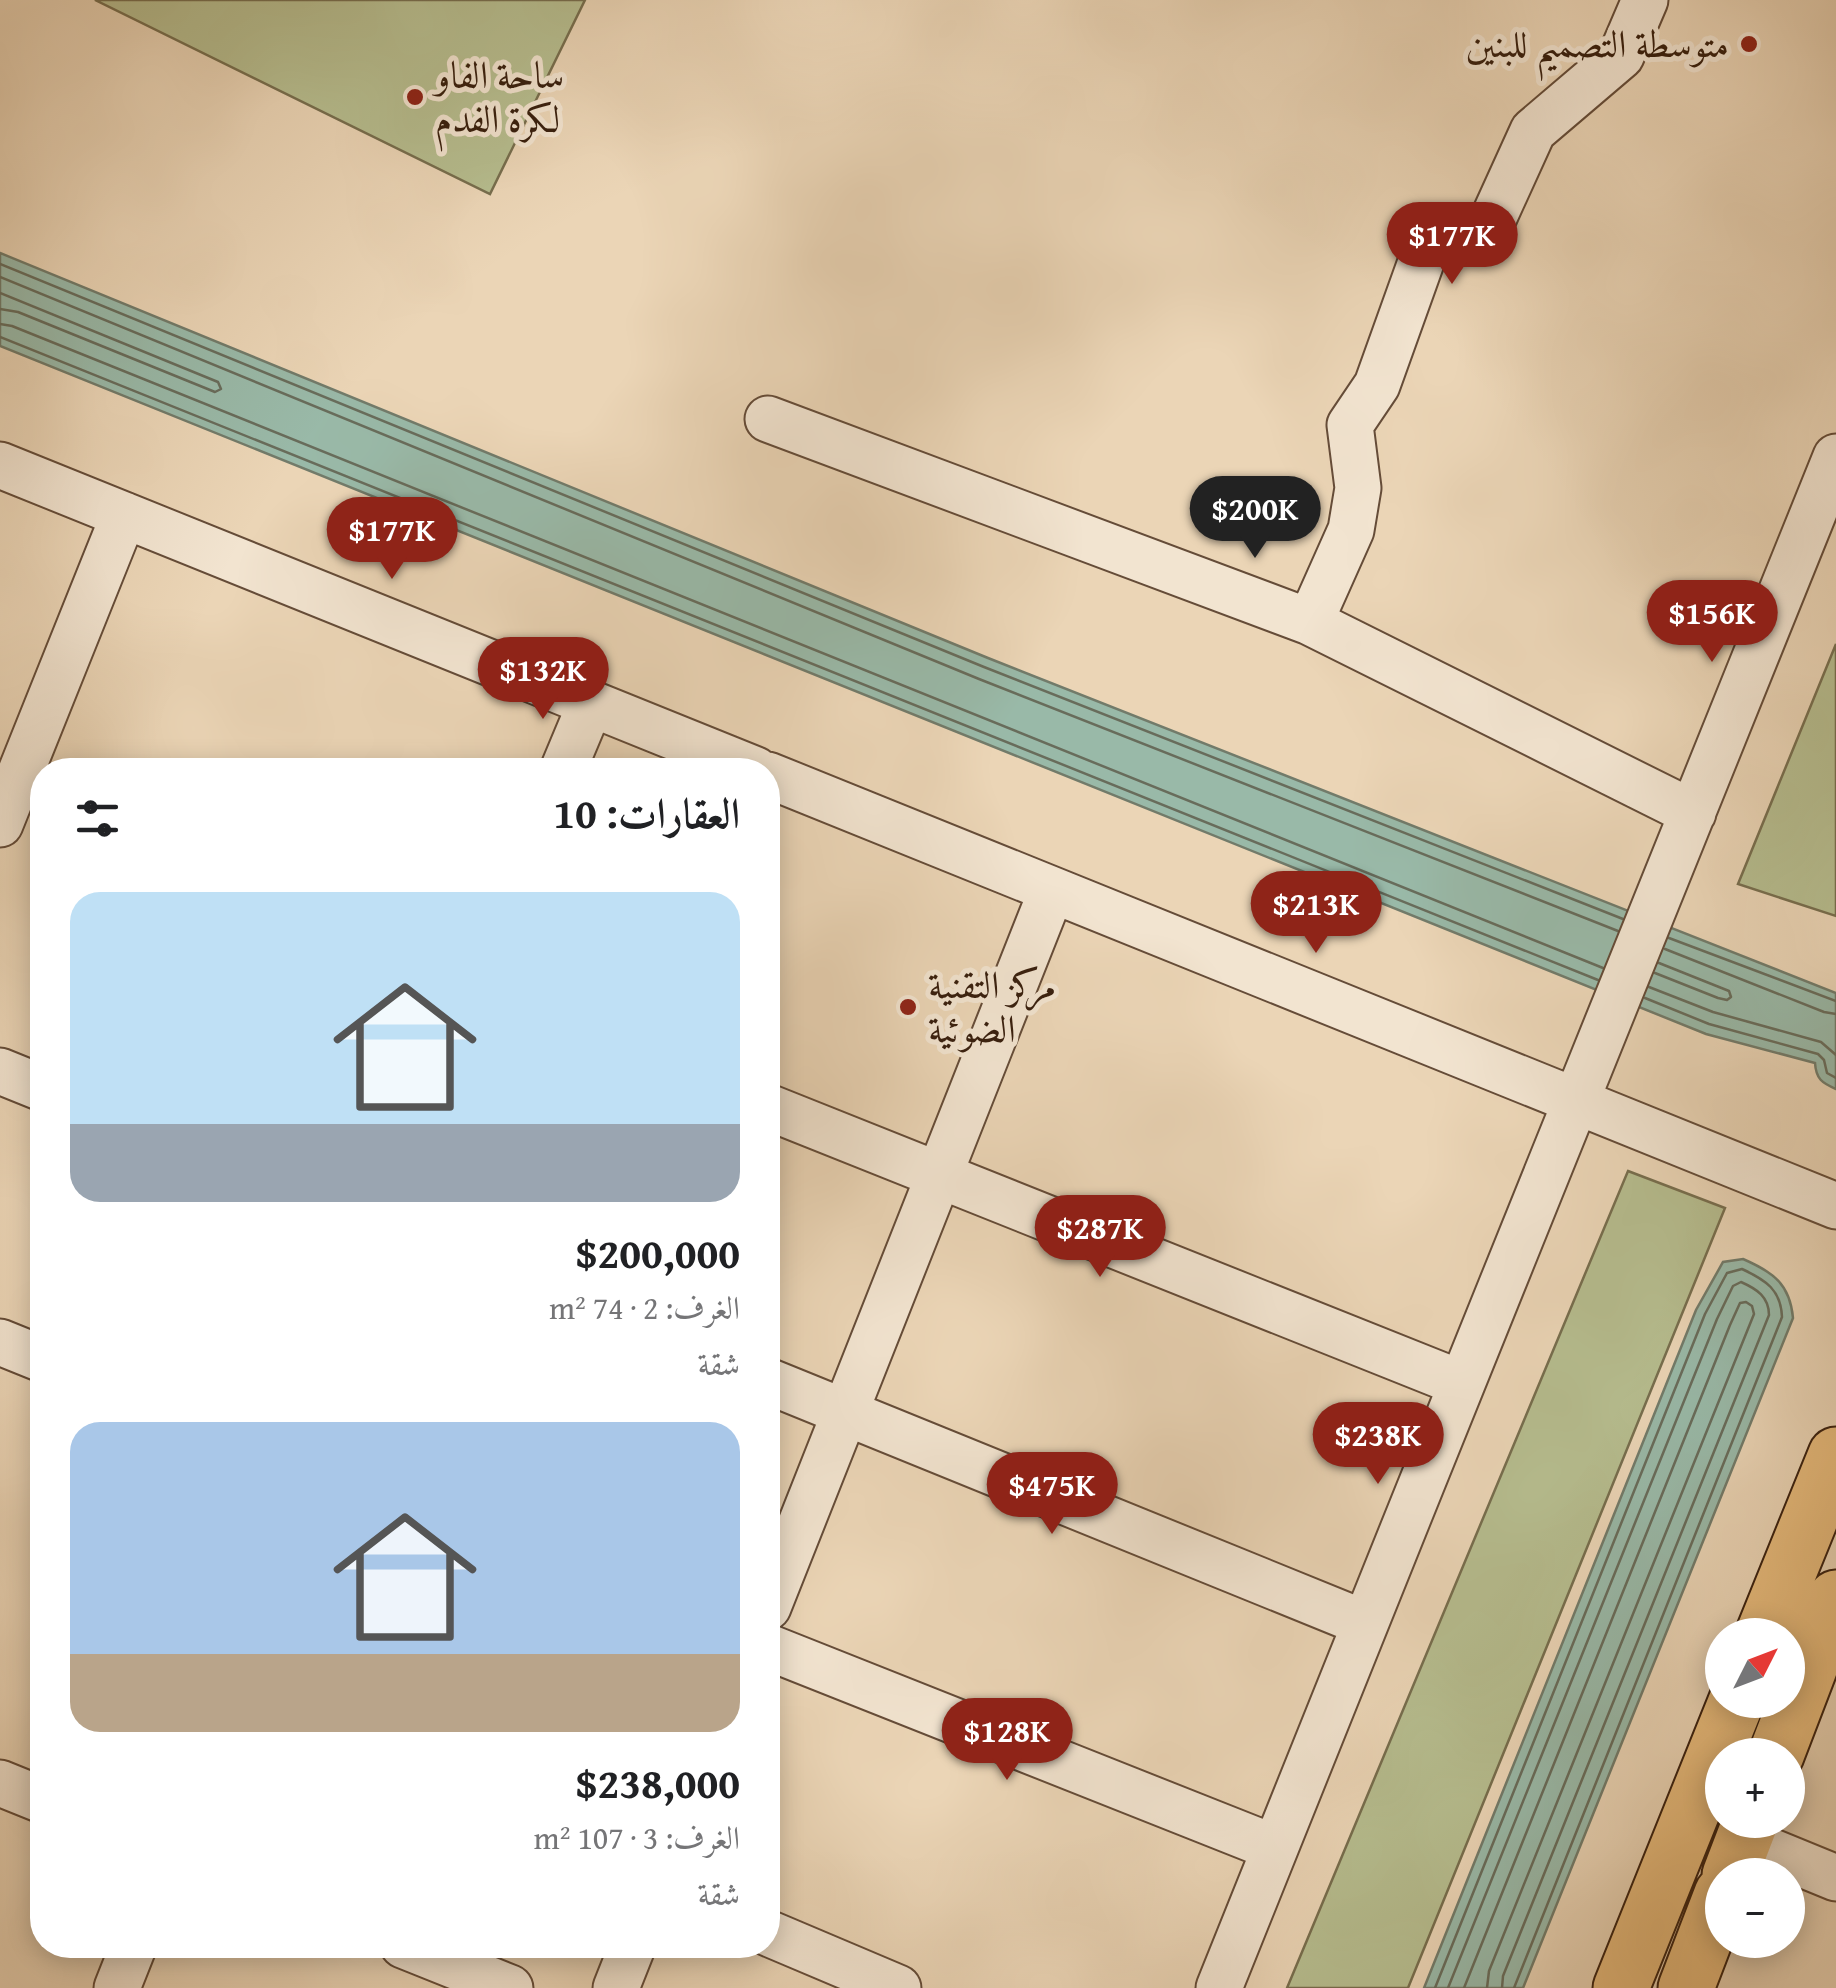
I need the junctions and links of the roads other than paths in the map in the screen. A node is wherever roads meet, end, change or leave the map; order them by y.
1 (1645, 0) edge
2 (768, 419) dead end
3 (1836, 457) edge
4 (0, 464) edge
5 (124, 514) junction
6 (1310, 622) junction
7 (592, 703) junction
8 (33, 758) edge
9 (567, 758) edge
10 (727, 758) edge
11 (30, 766) edge
12 (780, 779) edge
13 (13, 811) edge
14 (1693, 813) junction
15 (1052, 890) junction
16 (0, 1071) edge
17 (30, 1083) edge
18 (1578, 1103) junction
19 (780, 1111) edge
20 (939, 1175) junction
21 (1836, 1206) edge
22 (0, 1342) edge
23 (30, 1354) edge
24 (1460, 1383) junction
25 (780, 1386) edge
26 (845, 1412) junction
27 (1836, 1455) edge
28 (780, 1577) edge
29 (1836, 1598) edge
30 (1771, 1618) edge
31 (1364, 1622) junction
32 (780, 1652) edge
33 (1730, 1718) edge
34 (1782, 1738) edge
35 (0, 1783) edge
36 (30, 1795) edge
37 (1741, 1845) edge
38 (1274, 1848) junction
39 (1836, 1878) edge
40 (780, 1937) edge
41 (1705, 1938) edge
42 (129, 1958) edge
43 (435, 1958) edge
44 (628, 1958) edge
45 (117, 1988) edge
46 (510, 1988) edge
47 (616, 1988) edge
48 (898, 1988) edge
49 (1219, 1988) edge
50 (1622, 1988) edge
51 (1686, 1988) edge

1 - 6 street
2 - 6 street
3 - 14 street
4 - 5 street
5 - 7 street
5 - 8 street
6 - 14 street
7 - 9 street
7 - 10 street
11 - 13 street
12 - 15 street
14 - 18 street
15 - 18 street
15 - 20 street
16 - 17 street
18 - 21 street
18 - 24 street
19 - 20 street
20 - 24 street
20 - 26 street
22 - 23 street
24 - 31 street
25 - 26 street
26 - 28 street
26 - 31 street
27 - 30 main road
29 - 34 main road
31 - 38 street
32 - 38 street
33 - 50 main road
35 - 36 street
37 - 39 street
38 - 49 street
40 - 48 street
41 - 51 main road
42 - 45 street
43 - 46 street
44 - 47 street

